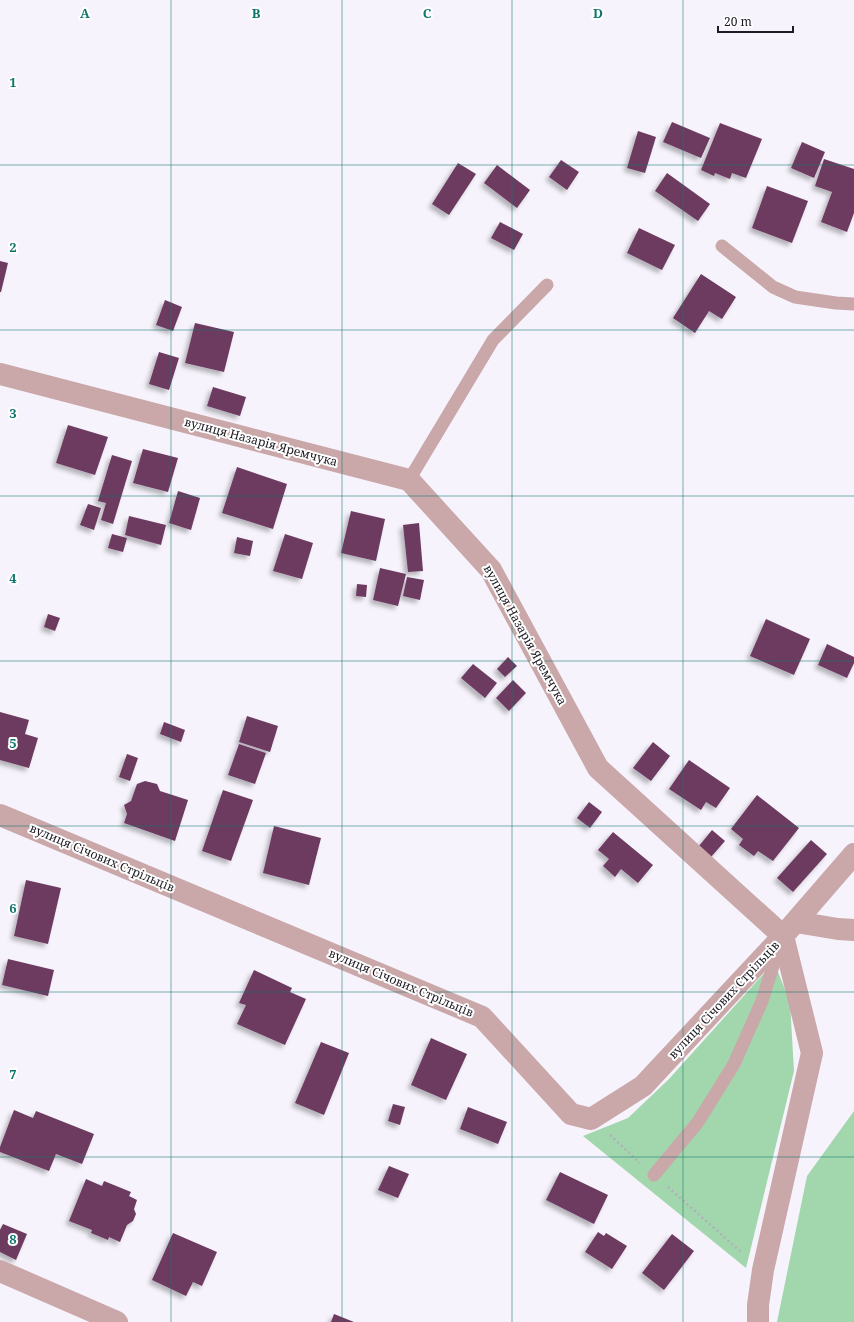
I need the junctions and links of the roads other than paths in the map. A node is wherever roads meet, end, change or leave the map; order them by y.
1 (722, 246) dead end
2 (547, 285) dead end
3 (854, 304) edge
4 (0, 374) edge
5 (409, 480) junction
6 (0, 815) edge
7 (854, 854) edge
8 (789, 929) junction
9 (854, 930) edge
10 (654, 1175) road end
11 (0, 1271) edge
12 (117, 1322) edge
13 (758, 1322) edge

1 - 3 lane
2 - 5 lane
4 - 5 street, вулиця Назарія Яремчука
5 - 8 street, вулиця Назарія Яремчука
6 - 8 street, вулиця Січових Стрільців
7 - 8 street, вулиця Січових Стрільців
8 - 9 street
8 - 10 lane
8 - 13 street
11 - 12 street

